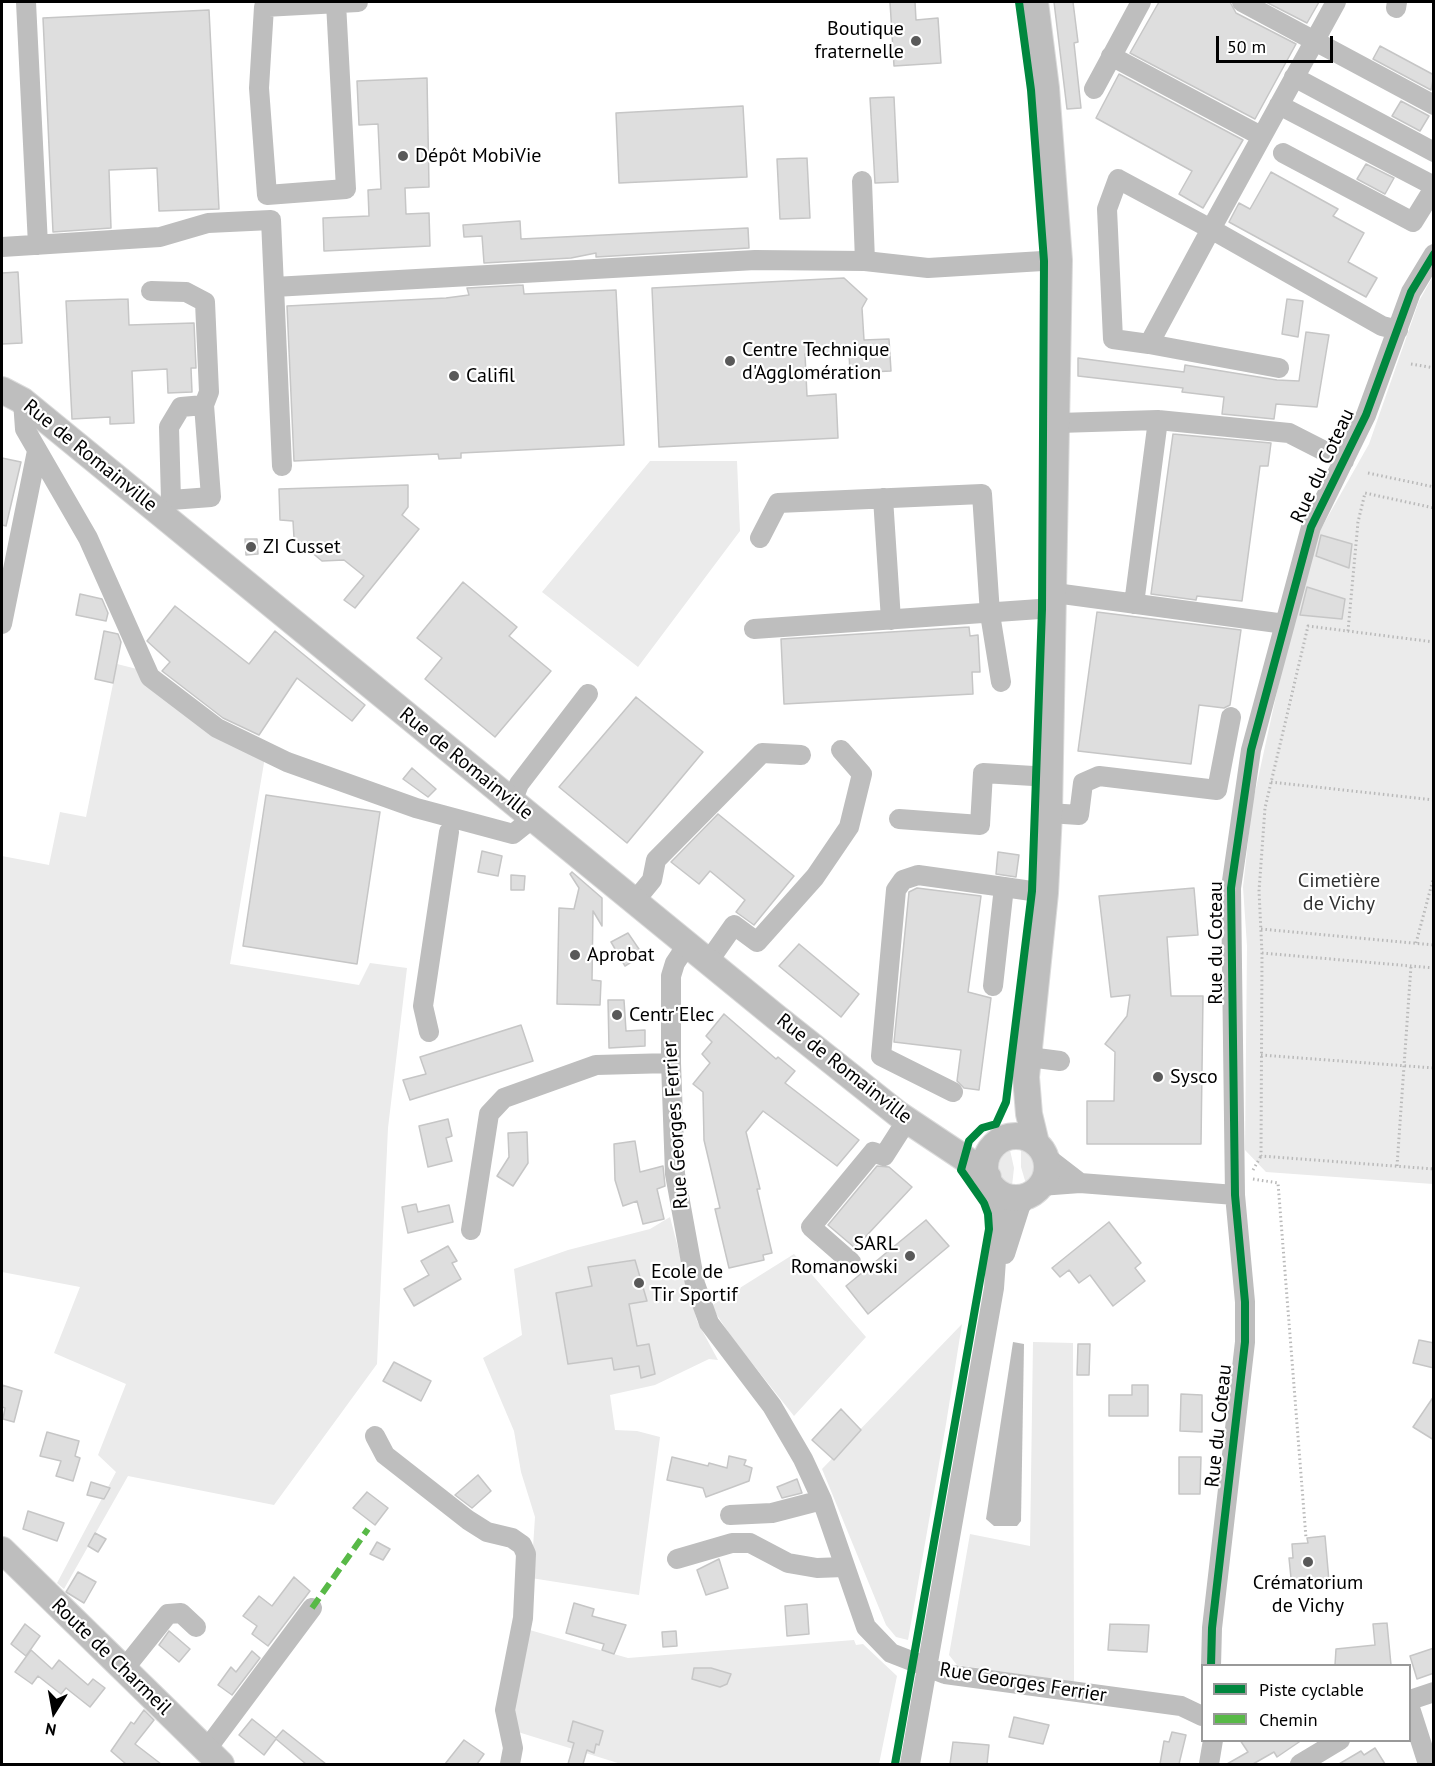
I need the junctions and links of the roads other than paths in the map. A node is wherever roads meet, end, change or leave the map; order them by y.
1 (26, 2) edge
2 (358, 2) edge
3 (1035, 2) edge
4 (1141, 2) edge
5 (1242, 2) edge
6 (1336, 2) edge
7 (336, 3) edge
8 (1314, 40) junction
9 (1112, 56) junction
10 (1294, 77) junction
11 (1094, 89) dead end
12 (1279, 105) junction
13 (1434, 105) edge
14 (1262, 136) junction
15 (1434, 152) edge
16 (1283, 153) dead end
17 (862, 181) dead end
18 (1434, 187) edge
19 (1210, 229) junction
20 (38, 245) junction
21 (2, 247) edge
22 (1434, 254) edge
23 (1059, 260) junction
24 (865, 261) junction
25 (274, 287) junction
26 (151, 291) dead end
27 (1398, 330) junction
28 (1149, 344) junction
29 (1279, 368) dead end
30 (12, 395) edge
31 (204, 405) junction
32 (1158, 420) junction
33 (1058, 423) junction
34 (37, 451) junction
35 (1344, 461) junction
36 (282, 466) dead end
37 (883, 498) junction
38 (166, 507) junction
39 (760, 538) dead end
40 (1054, 600) junction
41 (1134, 604) junction
42 (990, 614) junction
43 (891, 620) junction
44 (2, 624) edge
45 (1285, 624) junction
46 (754, 628) dead end
47 (1001, 682) dead end
48 (588, 694) dead end
49 (1231, 717) dead end
50 (841, 750) dead end
51 (801, 755) dead end
52 (1050, 777) junction
53 (512, 802) junction
54 (1049, 813) junction
55 (533, 818) junction
56 (898, 819) dead end
57 (449, 832) dead end
58 (1004, 887) junction
59 (1045, 893) junction
60 (634, 902) junction
61 (687, 945) junction
62 (708, 962) junction
63 (993, 986) dead end
64 (429, 1032) dead end
65 (1060, 1061) dead end
66 (671, 1063) junction
67 (1028, 1067) junction
68 (953, 1092) dead end
69 (907, 1120) junction
70 (933, 1136) junction
71 (999, 1143) junction
72 (1041, 1150) junction
73 (992, 1184) junction
74 (1080, 1184) junction
75 (1034, 1191) junction
76 (1235, 1195) junction
77 (471, 1230) dead end
78 (851, 1262) dead end
79 (994, 1292) junction
80 (375, 1436) dead end
81 (822, 1500) junction
82 (730, 1515) dead end
83 (2, 1550) edge
84 (677, 1559) dead end
85 (844, 1568) junction
86 (312, 1608) dead end
87 (196, 1627) dead end
88 (1211, 1664) edge
89 (926, 1668) junction
90 (124, 1669) junction
91 (1434, 1692) edge
92 (1411, 1700) edge
93 (1411, 1711) edge
94 (1201, 1715) edge
95 (1213, 1742) edge
96 (1337, 1742) edge
97 (214, 1757) edge
98 (510, 1764) edge
99 (910, 1764) edge
100 (1209, 1764) edge
101 (1300, 1764) edge
102 (1428, 1764) edge

1 - 20 street
2 - 7 street
3 - 23 main road
4 - 9 street
5 - 8 street
6 - 8 street
7 - 7 street
8 - 10 street
8 - 13 street
9 - 11 street
9 - 14 street
10 - 12 street
10 - 15 street
12 - 14 street
12 - 18 street
14 - 19 street
16 - 18 street
17 - 24 street
19 - 27 street
19 - 28 street
19 - 28 street
20 - 21 street
20 - 25 street
22 - 27 street, Rue du Coteau
23 - 24 street
23 - 33 main road
24 - 25 street
25 - 36 street
26 - 31 street
27 - 35 street, Rue du Coteau
28 - 29 street
30 - 34 street
30 - 38 main road, Rue de Romainville
31 - 38 street
31 - 38 street
32 - 33 street
32 - 35 street
32 - 41 street
33 - 40 main road
34 - 44 street
34 - 55 street
35 - 45 street, Rue du Coteau
37 - 39 street
37 - 42 street
37 - 43 street
38 - 53 main road, Rue de Romainville
40 - 41 street
40 - 42 street
40 - 52 main road
41 - 45 street
42 - 43 street
42 - 47 street
43 - 46 street
45 - 76 street, Rue du Coteau
48 - 53 street
49 - 54 street
50 - 62 street
51 - 60 street
52 - 54 main road
52 - 56 street
53 - 55 main road, Rue de Romainville
54 - 59 main road
55 - 60 main road, Rue de Romainville
57 - 64 street
58 - 59 street
58 - 63 street
58 - 68 street
59 - 67 main road
60 - 61 main road, Rue de Romainville
61 - 62 main road, Rue de Romainville
61 - 66 street, Rue Georges Ferrier
62 - 69 main road, Rue de Romainville
65 - 67 street
66 - 77 street
66 - 81 street, Rue Georges Ferrier
67 - 71 main road
67 - 72 main road
69 - 70 main road, Rue de Romainville
69 - 78 street
70 - 71 main road, Rue de Romainville
70 - 73 main road, Rue de Romainville
71 - 72 main road
71 - 73 main road
72 - 74 street
72 - 75 main road
73 - 75 main road
73 - 79 street
74 - 75 street
74 - 76 street
75 - 79 street
76 - 88 street, Rue du Coteau
79 - 89 street
80 - 98 street
81 - 82 street
81 - 85 street, Rue Georges Ferrier
83 - 90 main road, Route de Charmeil
84 - 85 street
85 - 89 street, Rue Georges Ferrier
86 - 97 street
87 - 90 street
89 - 94 street, Rue Georges Ferrier
89 - 99 street
90 - 97 main road, Route de Charmeil
91 - 92 street
93 - 102 street
95 - 100 street
96 - 101 street

